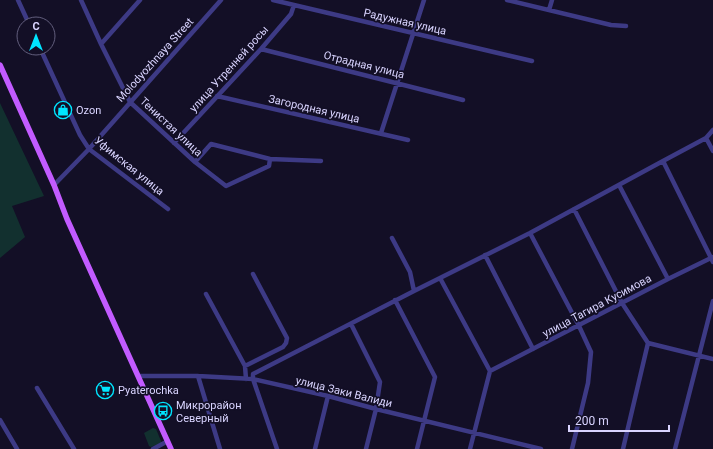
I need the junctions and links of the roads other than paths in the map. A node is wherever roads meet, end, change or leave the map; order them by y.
1 (18, 0) edge
2 (81, 0) edge
3 (140, 0) edge
4 (221, 0) edge
5 (273, 0) edge
6 (424, 0) edge
7 (507, 0) edge
8 (552, 0) edge
9 (294, 5) junction
10 (549, 10) junction
11 (25, 16) edge
12 (626, 26) dead end
13 (413, 33) junction
14 (101, 44) junction
15 (261, 49) junction
16 (44, 56) edge
17 (532, 61) dead end
18 (0, 65) edge
19 (398, 83) junction
20 (217, 96) junction
21 (463, 100) dead end
22 (130, 102) junction
23 (713, 130) edge
24 (381, 133) junction
25 (706, 138) junction
26 (408, 140) dead end
27 (174, 143) junction
28 (89, 149) junction
29 (713, 151) edge
30 (270, 159) junction
31 (321, 161) dead end
32 (663, 161) junction
33 (195, 162) junction
34 (54, 185) junction
35 (620, 185) junction
36 (168, 209) dead end
37 (574, 209) junction
38 (530, 233) junction
39 (392, 238) dead end
40 (485, 255) junction
41 (712, 259) edge
42 (253, 274) dead end
43 (440, 278) junction
44 (668, 279) junction
45 (414, 291) junction
46 (206, 294) dead end
47 (395, 300) junction
48 (713, 301) edge
49 (622, 303) junction
50 (351, 324) junction
51 (579, 326) junction
52 (648, 343) junction
53 (533, 349) junction
54 (699, 356) junction
55 (713, 359) edge
56 (246, 366) junction
57 (490, 371) junction
58 (139, 376) junction
59 (198, 376) junction
60 (246, 379) junction
61 (253, 379) junction
62 (38, 388) dead end
63 (328, 396) junction
64 (376, 409) junction
65 (0, 420) edge
66 (424, 421) junction
67 (474, 433) junction
68 (168, 441) junction
69 (518, 443) junction
70 (17, 449) edge
71 (74, 449) edge
72 (153, 449) edge
73 (171, 449) edge
74 (220, 449) edge
75 (276, 449) edge
76 (315, 449) edge
77 (366, 449) edge
78 (417, 449) edge
79 (470, 449) edge
80 (517, 449) edge
81 (541, 449) edge
82 (572, 449) edge
83 (623, 449) edge
84 (675, 449) edge

1 - 11 street
2 - 14 street, Тенистая улица
3 - 14 street
4 - 22 street, Molodyozhnaya Street
5 - 9 street, Радужная улица
6 - 13 street
7 - 10 street
8 - 10 street
9 - 13 street, Радужная улица
9 - 15 street, улица Утренней росы
10 - 12 street
13 - 17 street, Радужная улица
13 - 19 street
14 - 22 street, Тенистая улица
15 - 19 street, Отрадная улица
15 - 20 street, улица Утренней росы
16 - 28 street, Уфимская улица
18 - 34 main road
19 - 21 street, Отрадная улица
19 - 24 street
20 - 24 street, Загородная улица
20 - 27 street, улица Утренней росы
22 - 27 street, Тенистая улица
22 - 28 street, Molodyozhnaya Street
23 - 25 street
24 - 26 street, Загородная улица
25 - 29 street
25 - 32 street
27 - 33 street, Тенистая улица
28 - 34 street, Molodyozhnaya Street
28 - 36 street, Уфимская улица
30 - 31 street
30 - 33 street
30 - 33 street, Тенистая улица
32 - 35 street
32 - 41 street
34 - 58 main road
35 - 37 street
35 - 44 street
37 - 38 street
37 - 49 street
38 - 40 street
38 - 51 street
39 - 45 street
40 - 43 street
40 - 53 street
41 - 44 street, улица Тагира Кусимова
42 - 56 street
43 - 45 street
43 - 57 street
44 - 49 street, улица Тагира Кусимова
45 - 47 street
46 - 56 street
47 - 50 street
47 - 66 street
48 - 54 street
49 - 51 street, улица Тагира Кусимова
49 - 52 street
50 - 61 street
50 - 64 street
51 - 53 street, улица Тагира Кусимова
51 - 82 street
52 - 54 street
52 - 83 street
53 - 57 street, улица Тагира Кусимова
54 - 55 street
54 - 84 street
56 - 60 street
57 - 67 street
58 - 59 street, улица Заки Валиди
58 - 68 main road
59 - 60 street, улица Заки Валиди
59 - 74 street
60 - 61 street, улица Заки Валиди
61 - 63 street, улица Заки Валиди
61 - 75 street
62 - 71 street
63 - 64 street, улица Заки Валиди
63 - 76 street
64 - 66 street, улица Заки Валиди
64 - 77 street
65 - 70 street
66 - 67 street, улица Заки Валиди
66 - 78 street
67 - 69 street, улица Заки Валиди
67 - 79 street
68 - 72 street
68 - 73 main road
69 - 80 street
69 - 81 street, улица Заки Валиди

